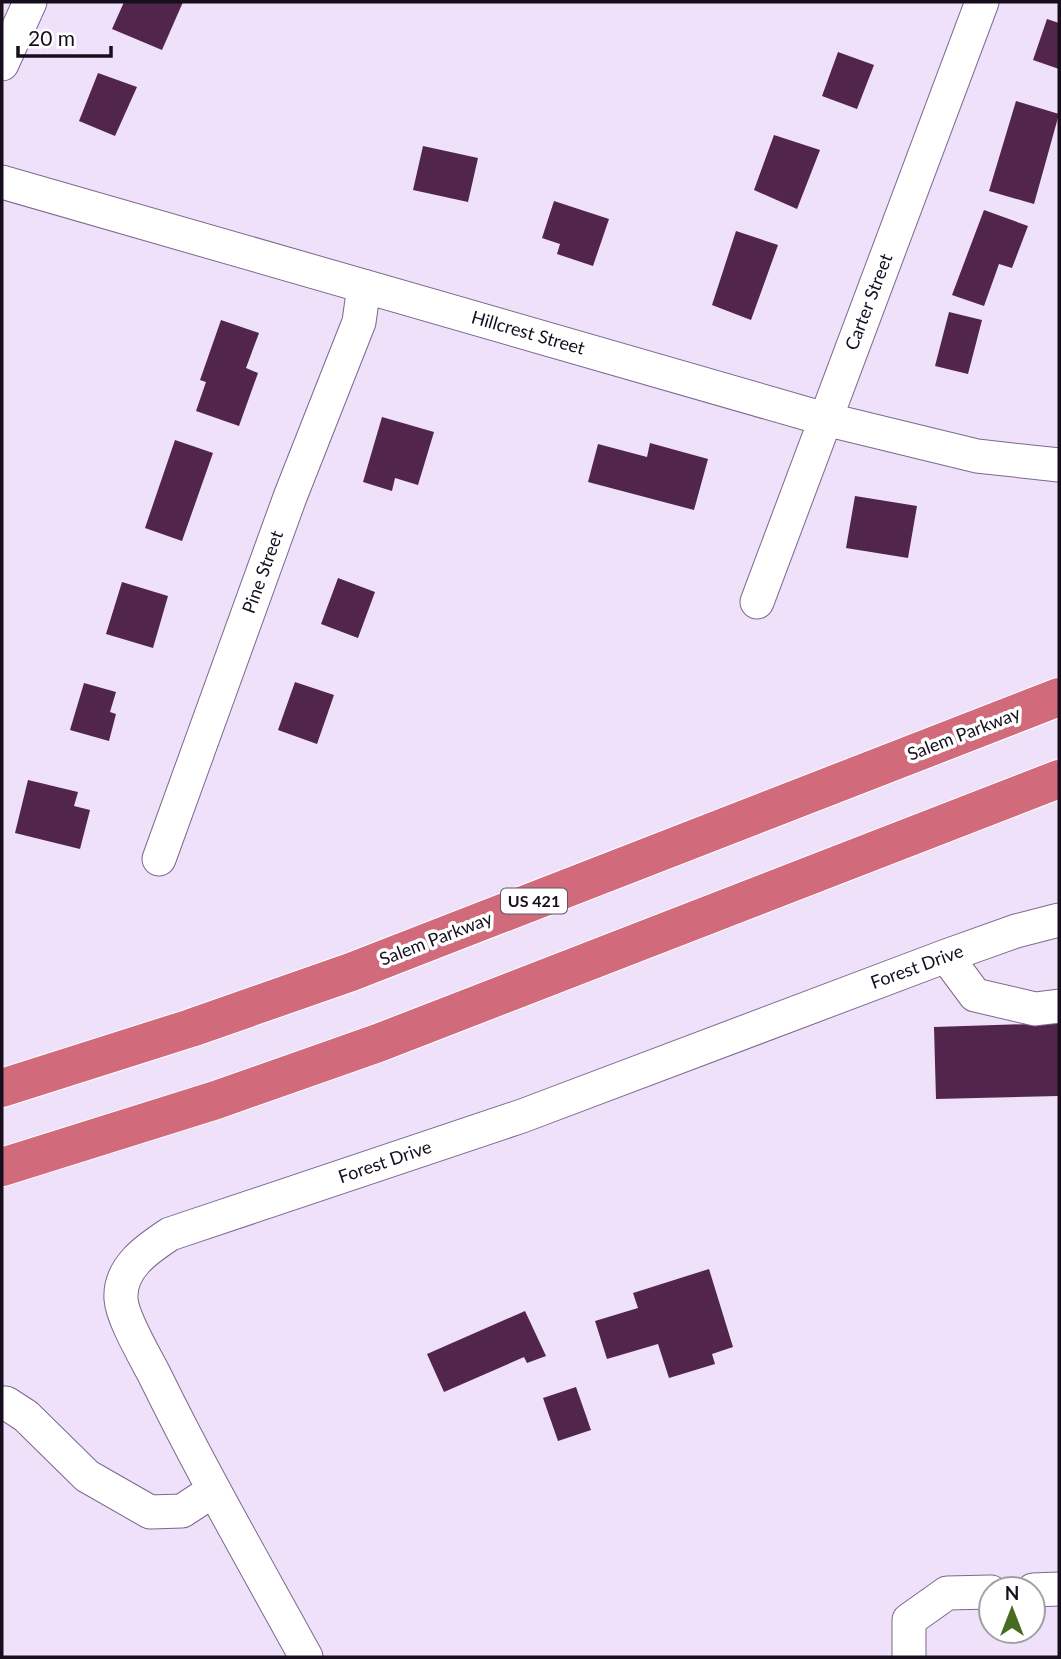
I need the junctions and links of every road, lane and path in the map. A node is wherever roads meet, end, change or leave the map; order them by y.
1 (30, 2) edge
2 (982, 2) edge
3 (2, 64) edge
4 (2, 182) edge
5 (363, 286) junction
6 (825, 419) junction
7 (1059, 465) edge
8 (757, 602) dead end
9 (1059, 697) edge
10 (1059, 779) edge
11 (159, 859) dead end
12 (1059, 920) edge
13 (946, 956) junction
14 (1059, 1006) edge
15 (2, 1088) edge
16 (2, 1167) edge
17 (2, 1403) edge
18 (214, 1489) junction
19 (977, 1592) edge
20 (306, 1657) edge
21 (909, 1657) edge

1 - 3 street
2 - 6 street, Carter Street
4 - 5 street, Hillcrest Street
5 - 6 street, Hillcrest Street
5 - 11 street, Pine Street
6 - 7 street, Hillcrest Street
6 - 8 street, Carter Street
9 - 15 highway, Salem Parkway / US 421
10 - 16 highway
12 - 13 street, Forest Drive
13 - 14 street
13 - 18 street, Forest Drive
17 - 18 street
18 - 20 street, Forest Drive
19 - 21 street

